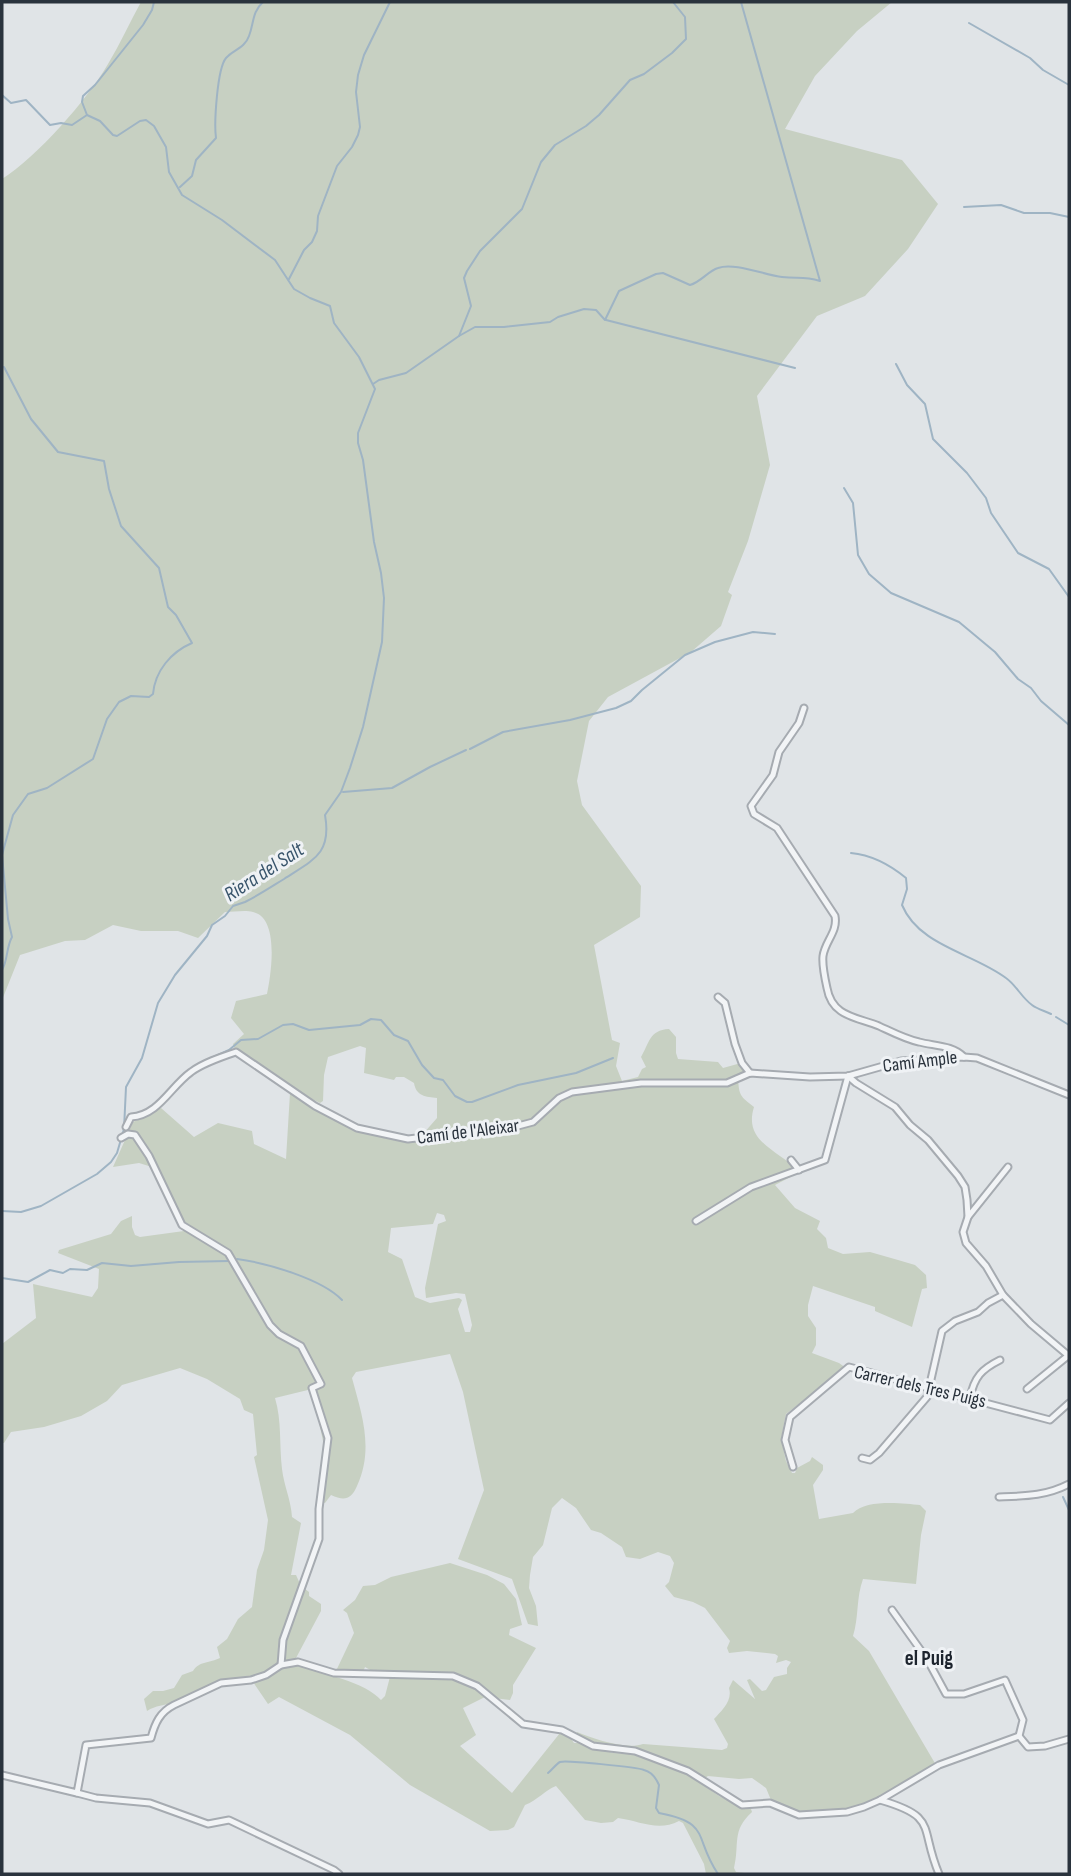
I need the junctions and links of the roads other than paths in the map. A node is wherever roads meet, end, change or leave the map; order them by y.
1 (804, 708) dead end
2 (721, 996) dead end
3 (964, 1056) junction
4 (750, 1073) junction
5 (848, 1076) junction
6 (1069, 1095) edge
7 (125, 1127) dead end
8 (121, 1138) dead end
9 (791, 1160) dead end
10 (1008, 1167) dead end
11 (799, 1170) junction
12 (968, 1217) junction
13 (696, 1221) dead end
14 (1003, 1294) junction
15 (1069, 1355) edge
16 (1000, 1360) dead end
17 (931, 1388) junction
18 (1027, 1389) dead end
19 (970, 1398) junction
20 (1069, 1404) edge
21 (862, 1458) dead end
22 (793, 1467) dead end
23 (1069, 1484) edge
24 (999, 1497) dead end
25 (892, 1610) dead end
26 (281, 1665) junction
27 (1019, 1736) junction
28 (1069, 1739) edge
29 (2, 1774) edge
30 (77, 1793) junction
31 (880, 1800) junction
32 (339, 1874) edge
33 (939, 1874) edge

1 - 3 street
2 - 4 street
3 - 5 street, Camí Ample
3 - 6 street, Camí Ample
4 - 5 street, Camí de l'Aleixar
4 - 7 street, Camí de l'Aleixar
5 - 11 street
5 - 12 street
8 - 26 street
9 - 11 street
10 - 12 street
11 - 13 street
12 - 14 street
14 - 15 street
14 - 17 street
15 - 18 street
16 - 19 street
17 - 19 street, Carrer dels Tres Puigs
17 - 21 street
17 - 22 street, Carrer dels Tres Puigs
19 - 20 street, Carrer dels Tres Puigs
23 - 24 street
25 - 27 street
26 - 30 street
26 - 31 street
27 - 28 street
27 - 31 street
29 - 30 street
30 - 32 street
31 - 33 street

